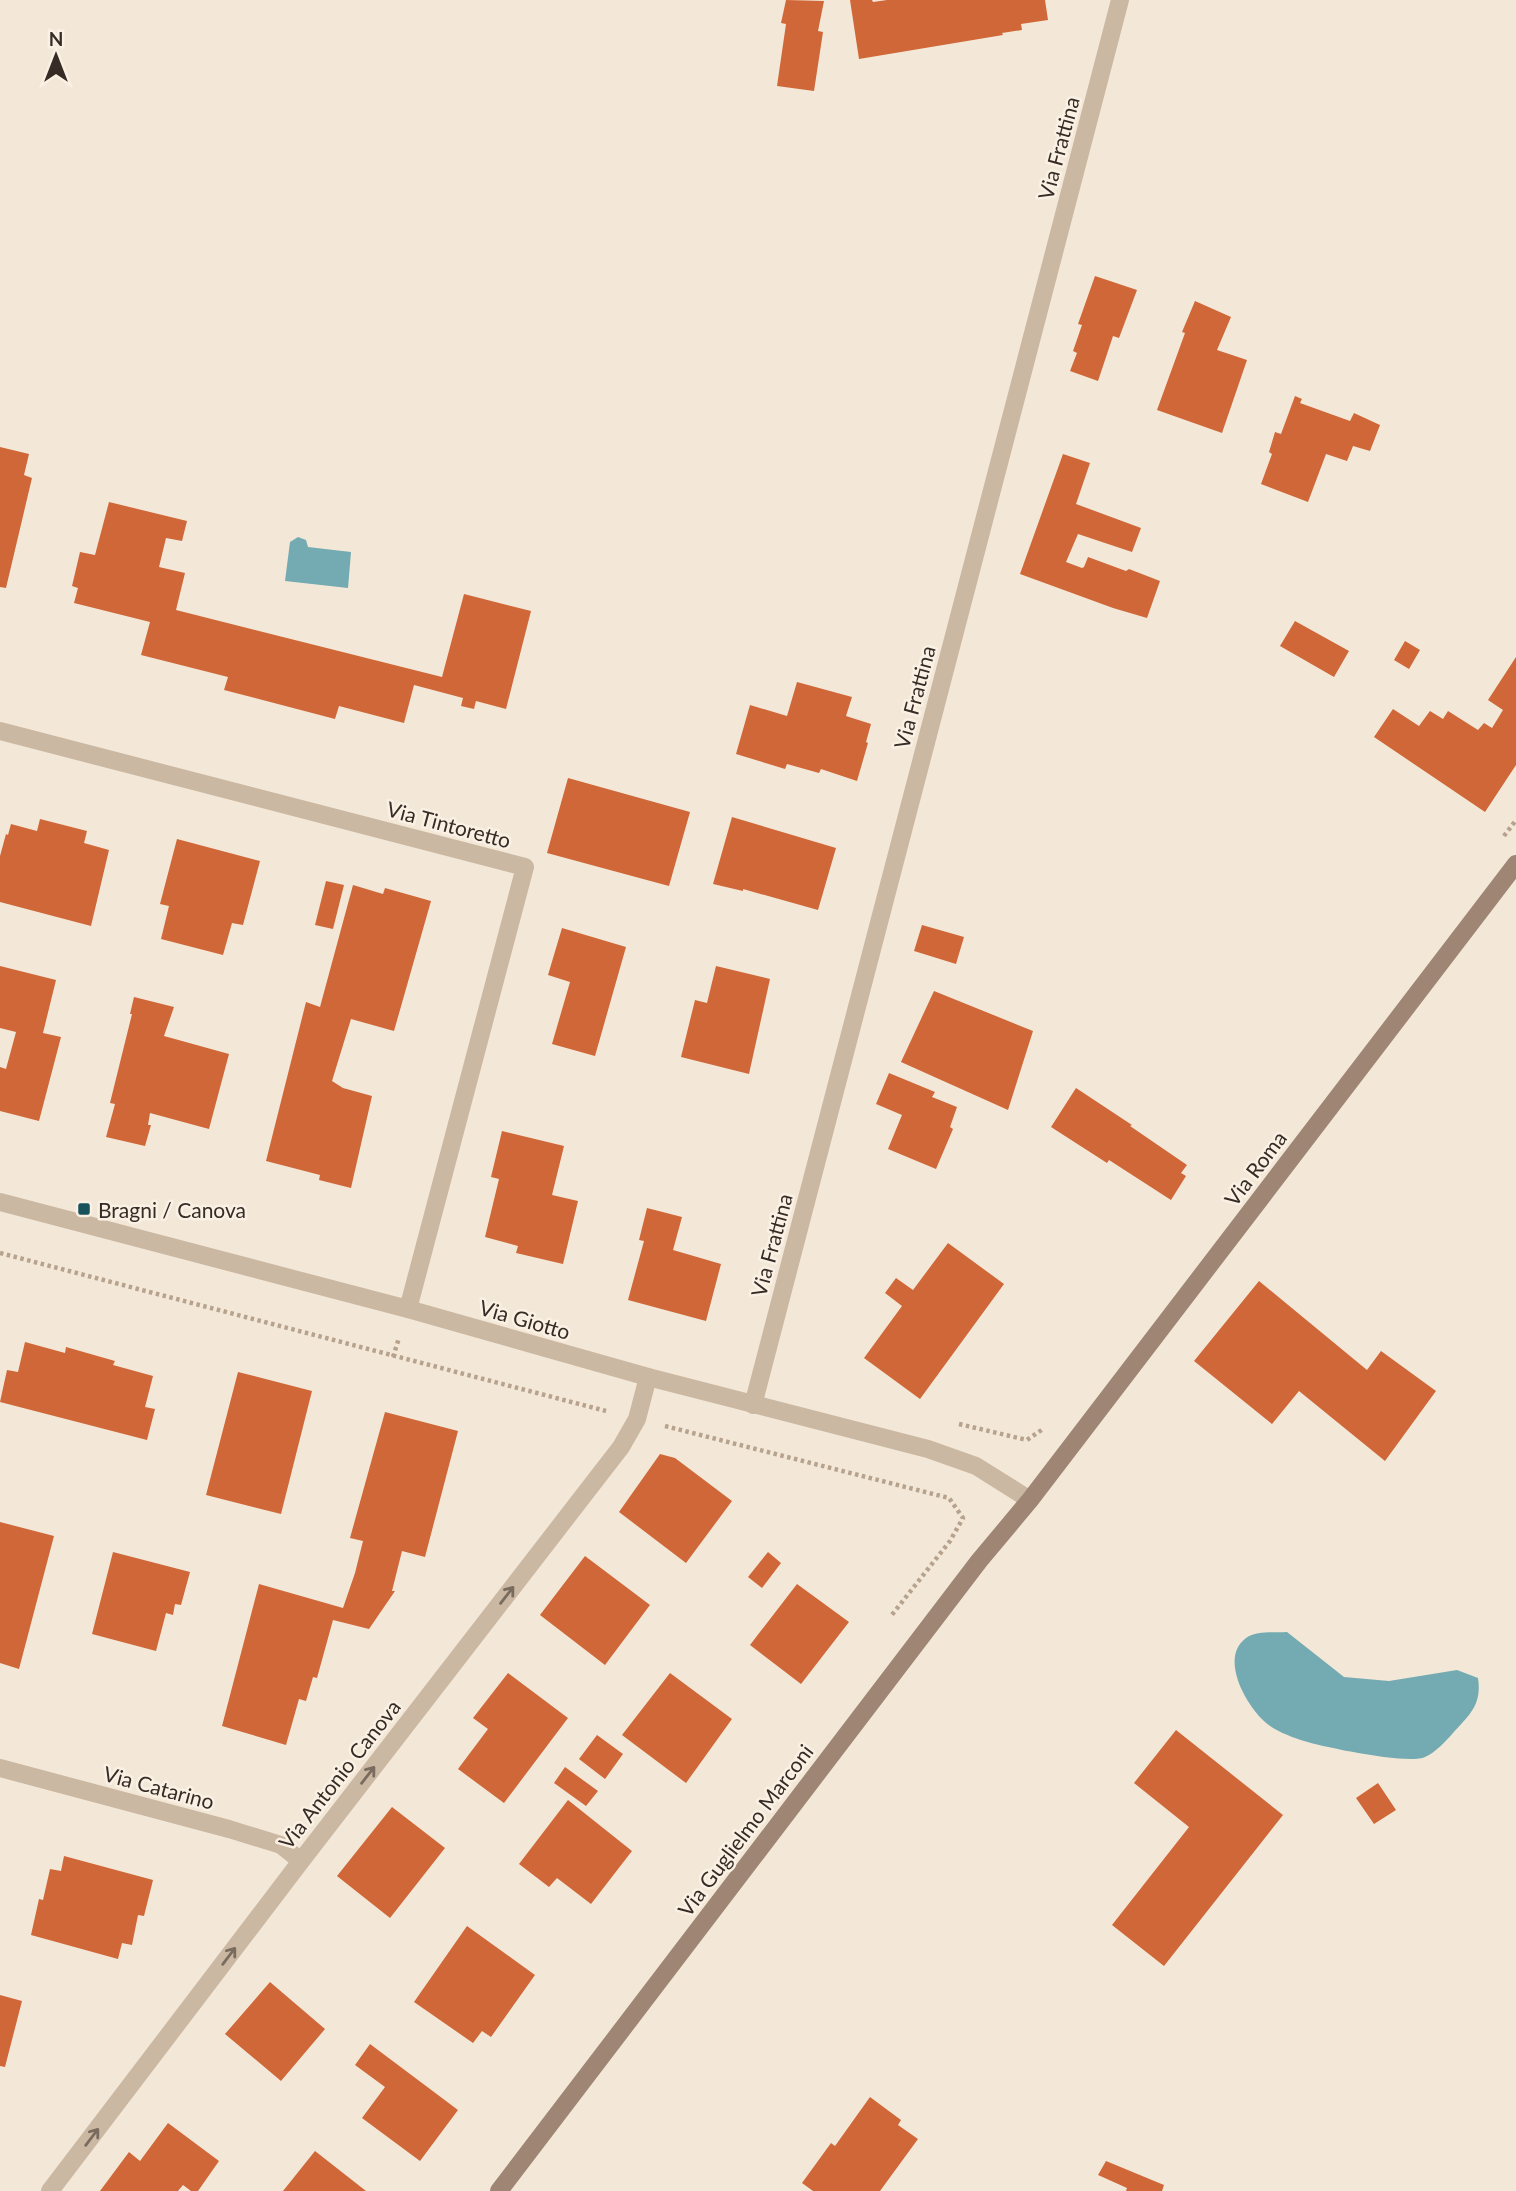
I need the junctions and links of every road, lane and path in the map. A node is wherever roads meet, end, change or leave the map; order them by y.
1 (1120, 0) edge
2 (0, 731) edge
3 (1516, 864) edge
4 (0, 1202) edge
5 (0, 1253) edge
6 (408, 1309) junction
7 (648, 1377) junction
8 (753, 1405) junction
9 (597, 1408) dead end
10 (946, 1421) dead end
11 (672, 1427) dead end
12 (1018, 1438) dead end
13 (1030, 1500) junction
14 (891, 1616) dead end
15 (0, 1768) edge
16 (301, 1861) junction
17 (50, 2191) edge
18 (499, 2191) edge

1 - 8 street, Via Frattina
2 - 6 street, Via Tintoretto
3 - 13 main road, Via Roma
4 - 6 street, Via Giotto
5 - 9 path
6 - 7 street, Via Giotto
7 - 8 street, Via Giotto
16 -> 7 street, Via Antonio Canova
8 - 13 street, Via Giotto
10 - 12 path
11 - 14 path
13 - 18 main road, Via Guglielmo Marconi
15 - 16 street, Via Catarino
17 -> 16 street, Via Antonio Canova

